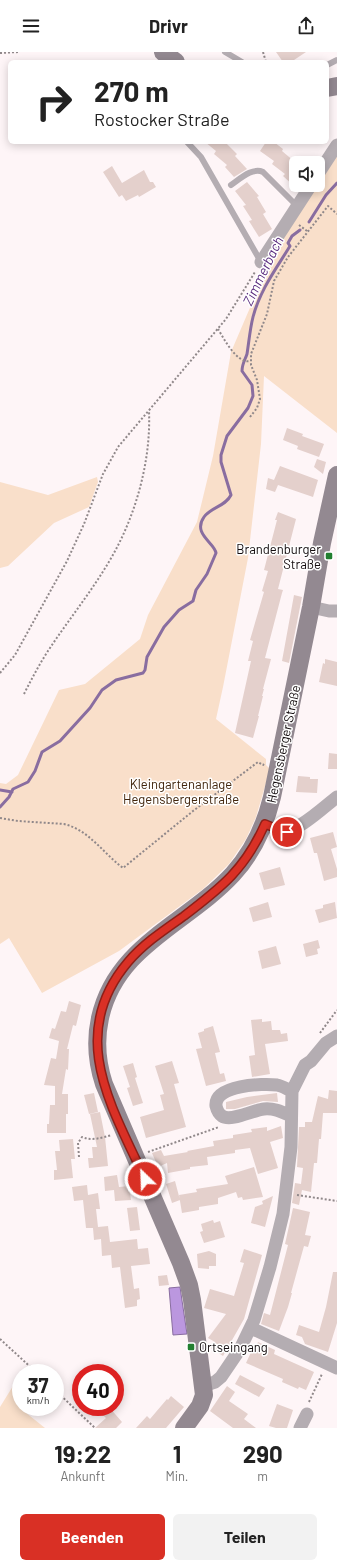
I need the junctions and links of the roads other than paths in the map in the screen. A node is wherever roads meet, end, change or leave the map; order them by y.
1 (163, 52) edge
2 (225, 52) edge
3 (173, 60) edge
4 (239, 60) edge
5 (189, 144) edge
6 (337, 145) edge
7 (325, 163) edge
8 (231, 185) dead end
9 (306, 192) edge
10 (297, 206) junction
11 (260, 262) joint
12 (337, 475) edge
13 (311, 607) junction
14 (337, 611) edge
15 (337, 797) edge
16 (265, 824) junction
17 (337, 1036) edge
18 (292, 1091) junction
19 (291, 1116) junction
20 (251, 1328) junction
21 (334, 1365) edge
22 (203, 1386) junction
23 (307, 1414) road end
24 (184, 1428) edge
25 (300, 1428) edge

1 - 3 street
2 - 4 lane
5 - 11 lane
6 - 7 street
8 - 10 lane
9 - 10 street
10 - 11 street
12 - 13 street, Hegensberger Straße
13 - 14 street
13 - 16 street, Hegensberger Straße
15 - 16 street
16 - 22 street, Hegensberger Straße
17 - 18 street
18 - 19 street
18 - 19 street
19 - 20 street
20 - 21 street
20 - 22 street
22 - 24 street, Hegensberger Straße
23 - 25 street

